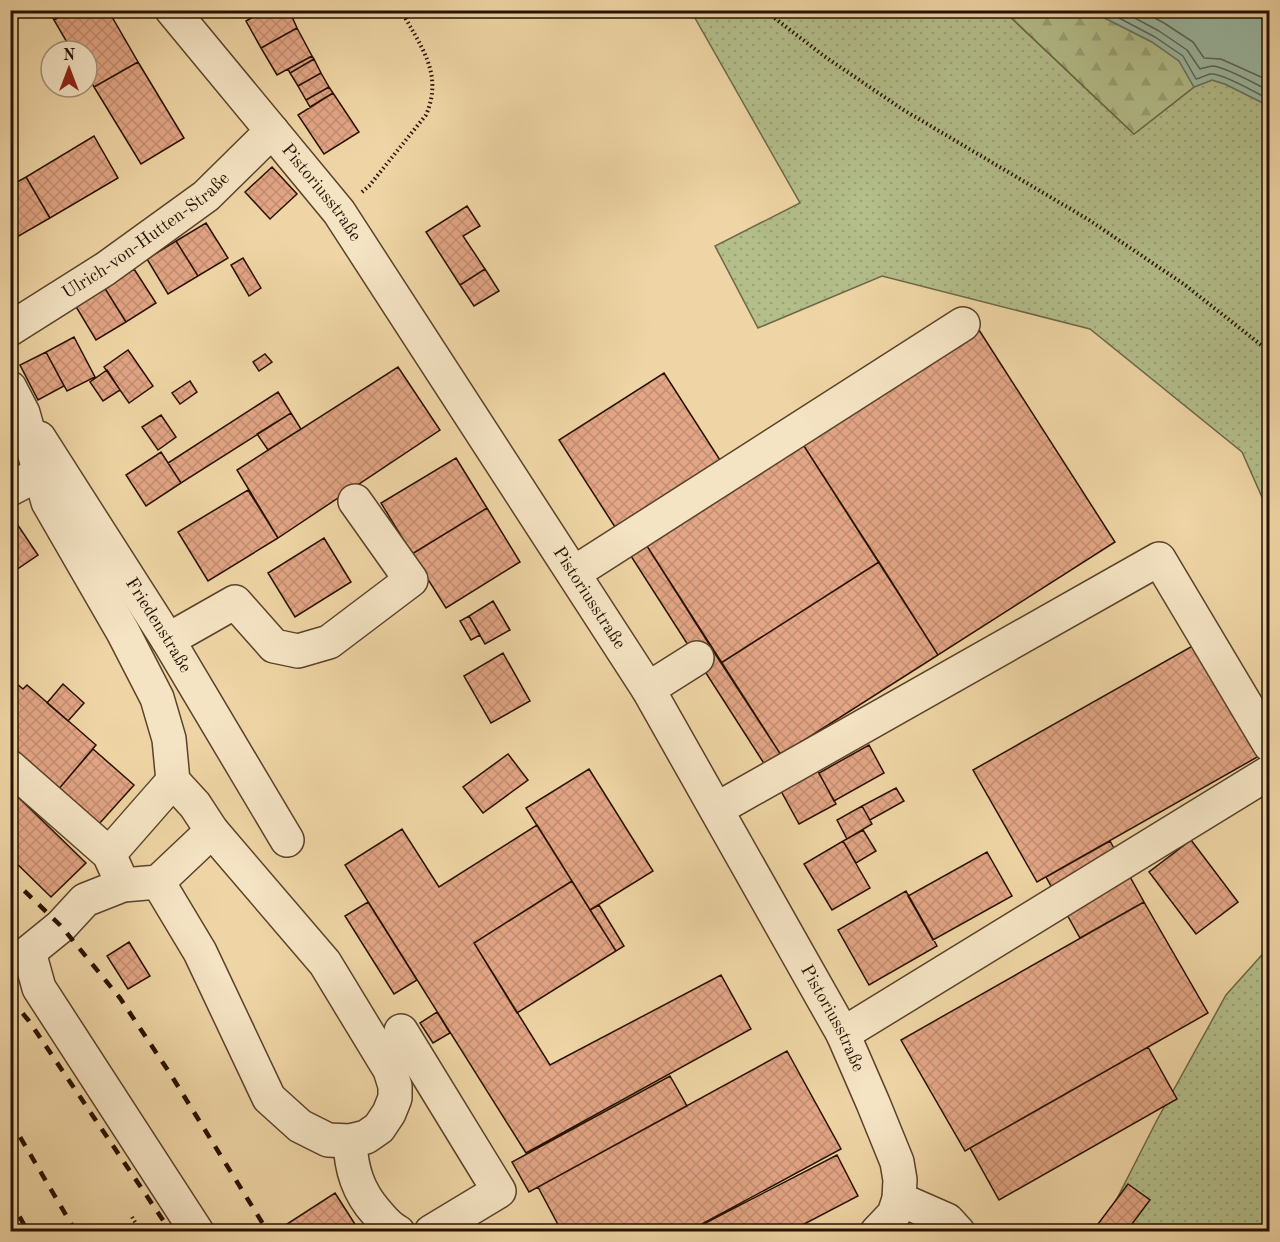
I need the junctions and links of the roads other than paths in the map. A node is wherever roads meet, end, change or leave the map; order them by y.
1 (172, 10) edge
2 (272, 131) junction
3 (963, 324) dead end
4 (10, 329) edge
5 (16, 400) edge
6 (44, 488) junction
7 (10, 489) edge
8 (356, 501) dead end
9 (574, 573) junction
10 (168, 640) junction
11 (697, 658) dead end
12 (648, 689) junction
13 (1269, 745) edge
14 (10, 767) edge
15 (1269, 772) edge
16 (173, 781) junction
17 (717, 809) junction
18 (212, 831) junction
19 (287, 840) dead end
20 (109, 855) junction
21 (158, 882) junction
22 (123, 885) junction
23 (401, 1031) dead end
24 (843, 1034) junction
25 (350, 1140) junction
26 (895, 1219) edge
27 (197, 1232) edge
28 (398, 1232) edge
29 (431, 1232) edge
30 (958, 1232) edge

1 - 2 street, Pistoriusstraße
2 - 4 street, Ulrich-von-Hutten-Straße
2 - 9 street, Pistoriusstraße
3 - 9 street
5 - 6 street, Friedenstraße
5 - 10 street, Friedenstraße
6 - 7 street
6 - 16 street, Friedenstraße
8 - 10 street
9 - 12 street, Pistoriusstraße
10 - 19 street, Friedenstraße
11 - 12 street
12 - 17 street, Pistoriusstraße
13 - 17 street
14 - 20 street
15 - 24 street
16 - 18 street
16 - 20 street
17 - 24 street, Pistoriusstraße
18 - 21 street
18 - 25 street
20 - 22 street
21 - 22 street
21 - 25 street
22 - 27 street
23 - 29 street
24 - 26 street, Pistoriusstraße
25 - 28 street
26 - 30 street

